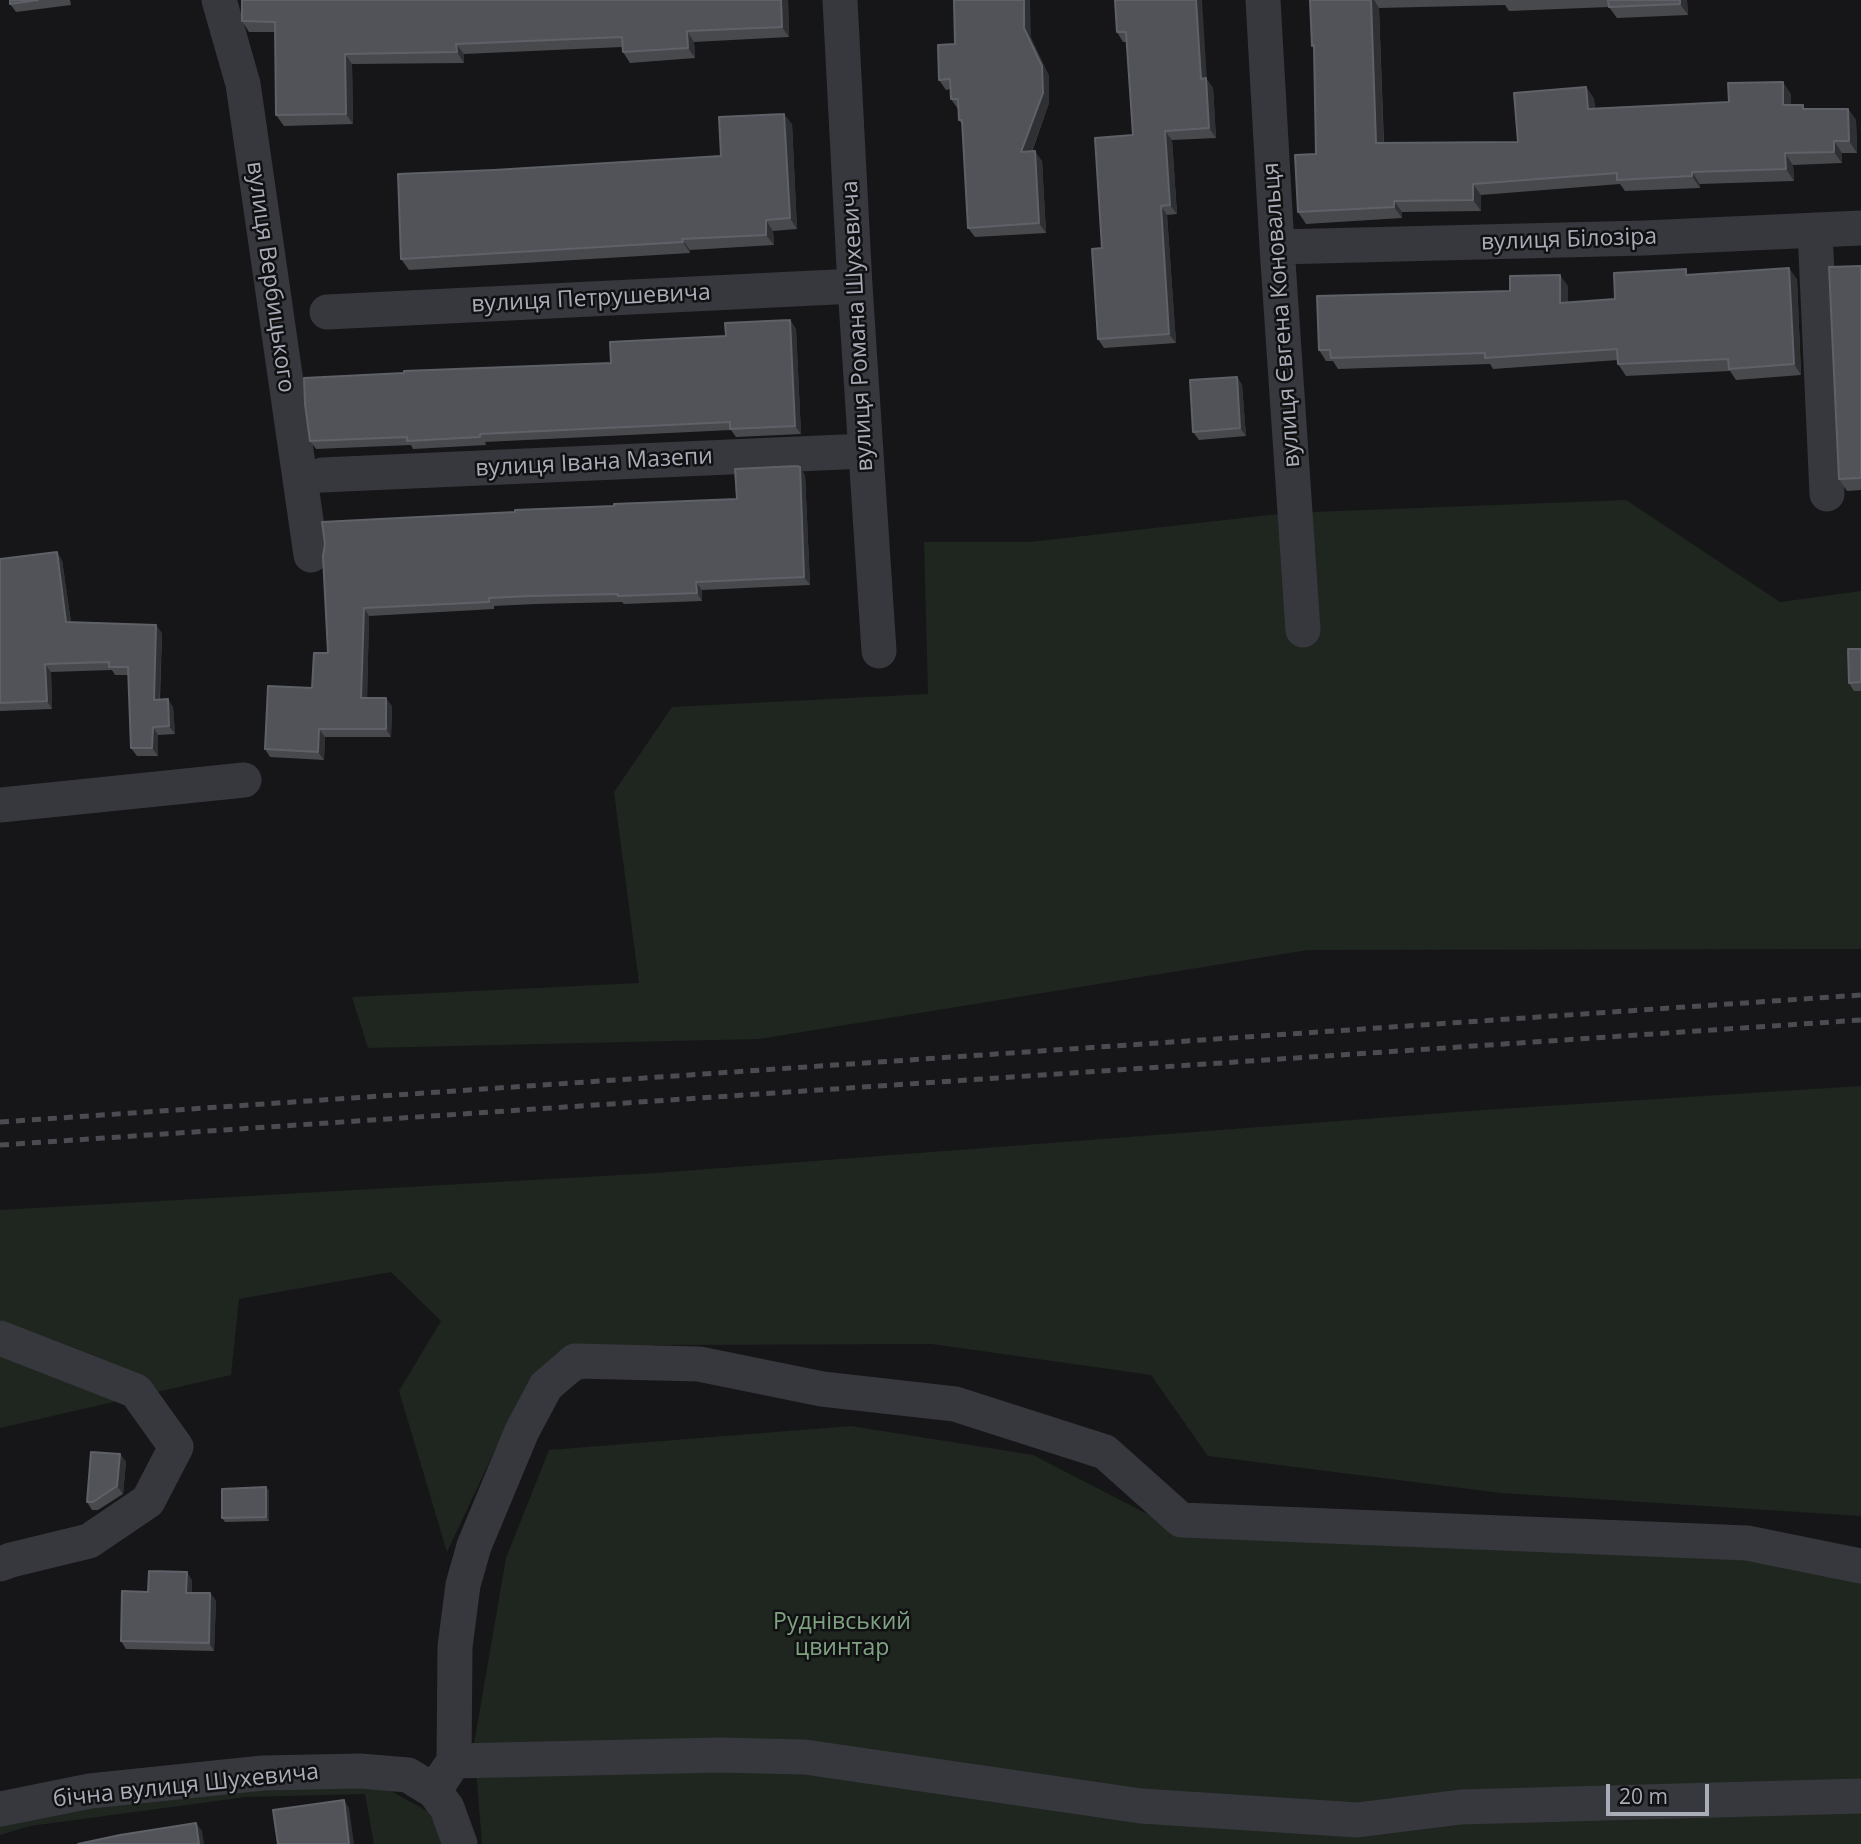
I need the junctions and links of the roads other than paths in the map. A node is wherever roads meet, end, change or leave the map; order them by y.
1 (219, 0) edge
2 (840, 0) edge
3 (1263, 0) edge
4 (1861, 228) edge
5 (1815, 230) junction
6 (1277, 247) junction
7 (855, 286) junction
8 (327, 313) dead end
9 (865, 451) junction
10 (323, 475) dead end
11 (1827, 494) dead end
12 (311, 555) dead end
13 (1303, 630) dead end
14 (878, 651) dead end
15 (244, 780) dead end
16 (0, 805) edge
17 (0, 1338) edge
18 (0, 1564) edge
19 (1861, 1566) edge
20 (454, 1761) junction
21 (434, 1791) junction
22 (1861, 1796) edge
23 (0, 1809) edge
24 (460, 1844) edge

1 - 12 street, вулиця Вербицького
2 - 7 street, вулиця Романа Шухевича
3 - 6 street, вулиця Євгена Коновальця
4 - 5 street, вулиця Білозіра
5 - 6 street, вулиця Білозіра
5 - 11 street
6 - 13 street, вулиця Євгена Коновальця
7 - 8 street, вулиця Петрушевича
7 - 9 street, вулиця Романа Шухевича
9 - 10 street, вулиця Івана Мазепи
9 - 14 street, вулиця Романа Шухевича
15 - 16 street
17 - 18 street
19 - 20 street
20 - 21 street
20 - 22 street
21 - 23 street, бічна вулиця Шухевича
21 - 24 street

